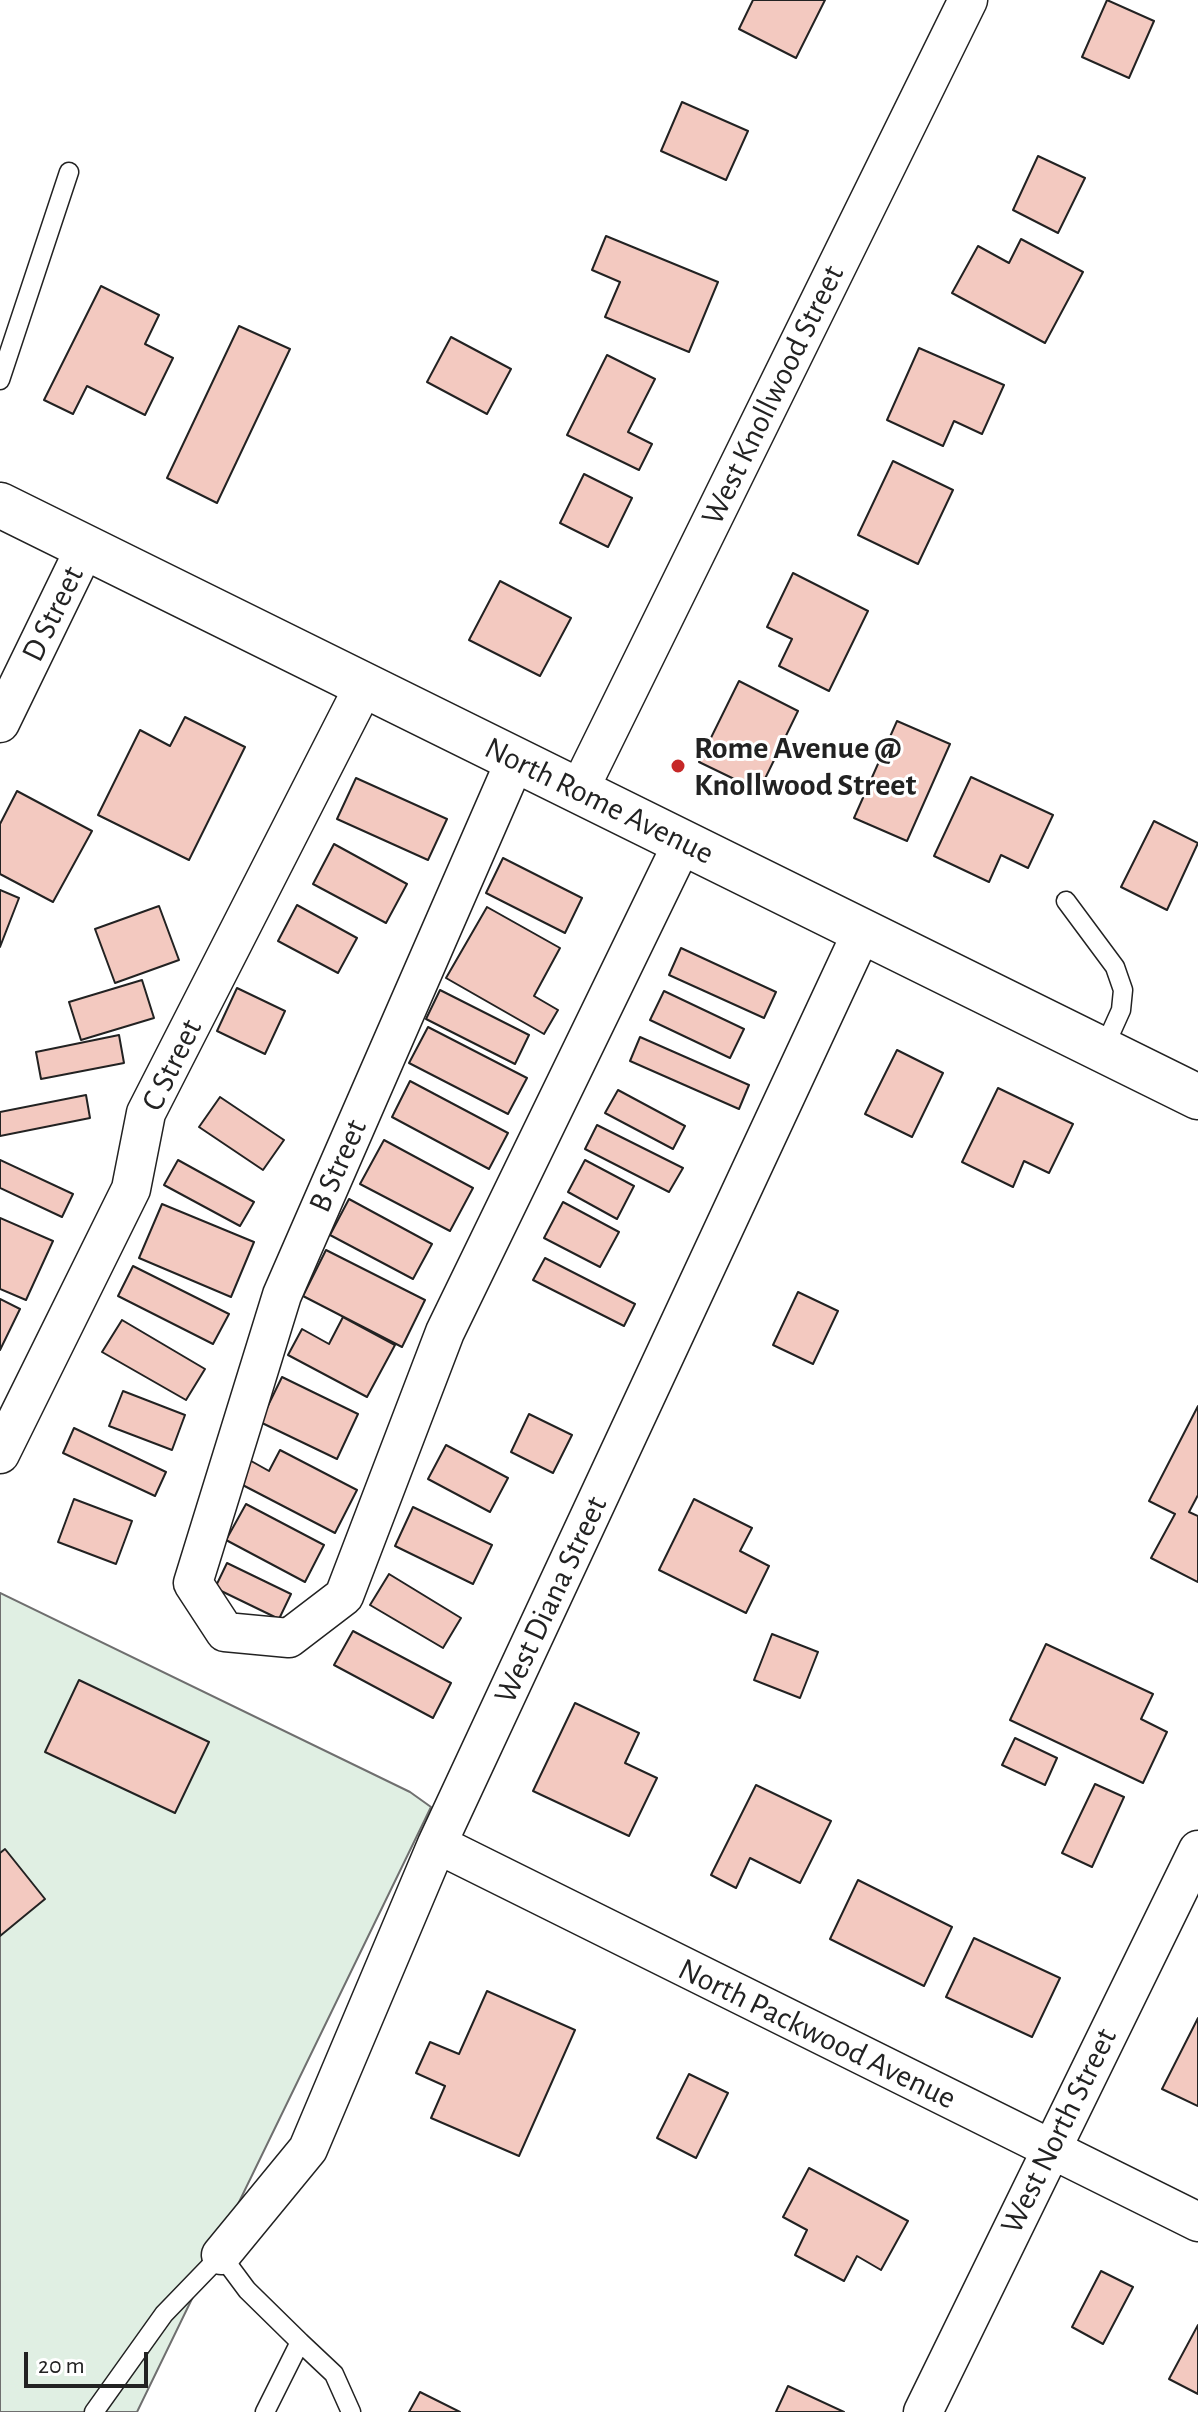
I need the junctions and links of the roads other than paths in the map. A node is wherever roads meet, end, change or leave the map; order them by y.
1 (968, 0) edge
2 (69, 172) dead end
3 (0, 380) edge
4 (0, 505) edge
5 (85, 548) junction
6 (365, 684) junction
7 (0, 723) edge
8 (515, 761) junction
9 (579, 790) junction
10 (683, 842) junction
11 (1066, 901) dead end
12 (862, 932) junction
13 (1103, 1050) junction
14 (1198, 1097) edge
15 (0, 1454) edge
16 (437, 1844) junction
17 (1198, 1850) edge
18 (1050, 2149) junction
19 (1198, 2222) edge
20 (221, 2255) junction
21 (300, 2342) junction
22 (94, 2412) edge
23 (265, 2412) edge
24 (351, 2412) edge
25 (923, 2412) edge

1 - 9 street, West Knollwood Street
2 - 3 lane
4 - 5 street, North Rome Avenue
5 - 6 street, North Rome Avenue
5 - 7 street, D Street
6 - 8 street, North Rome Avenue
6 - 15 street, C Street
8 - 9 street, North Rome Avenue
8 - 10 street, B Street
9 - 10 street, North Rome Avenue
10 - 12 street, North Rome Avenue
11 - 13 lane
12 - 13 street, North Rome Avenue
12 - 16 street, West Diana Street
13 - 14 street, North Rome Avenue
16 - 18 street, North Packwood Avenue
16 - 20 street, West Diana Street
17 - 18 street, West North Street
18 - 19 street, North Packwood Avenue
18 - 25 street, West North Street
20 - 21 lane
20 - 22 lane
21 - 23 lane
21 - 24 lane

